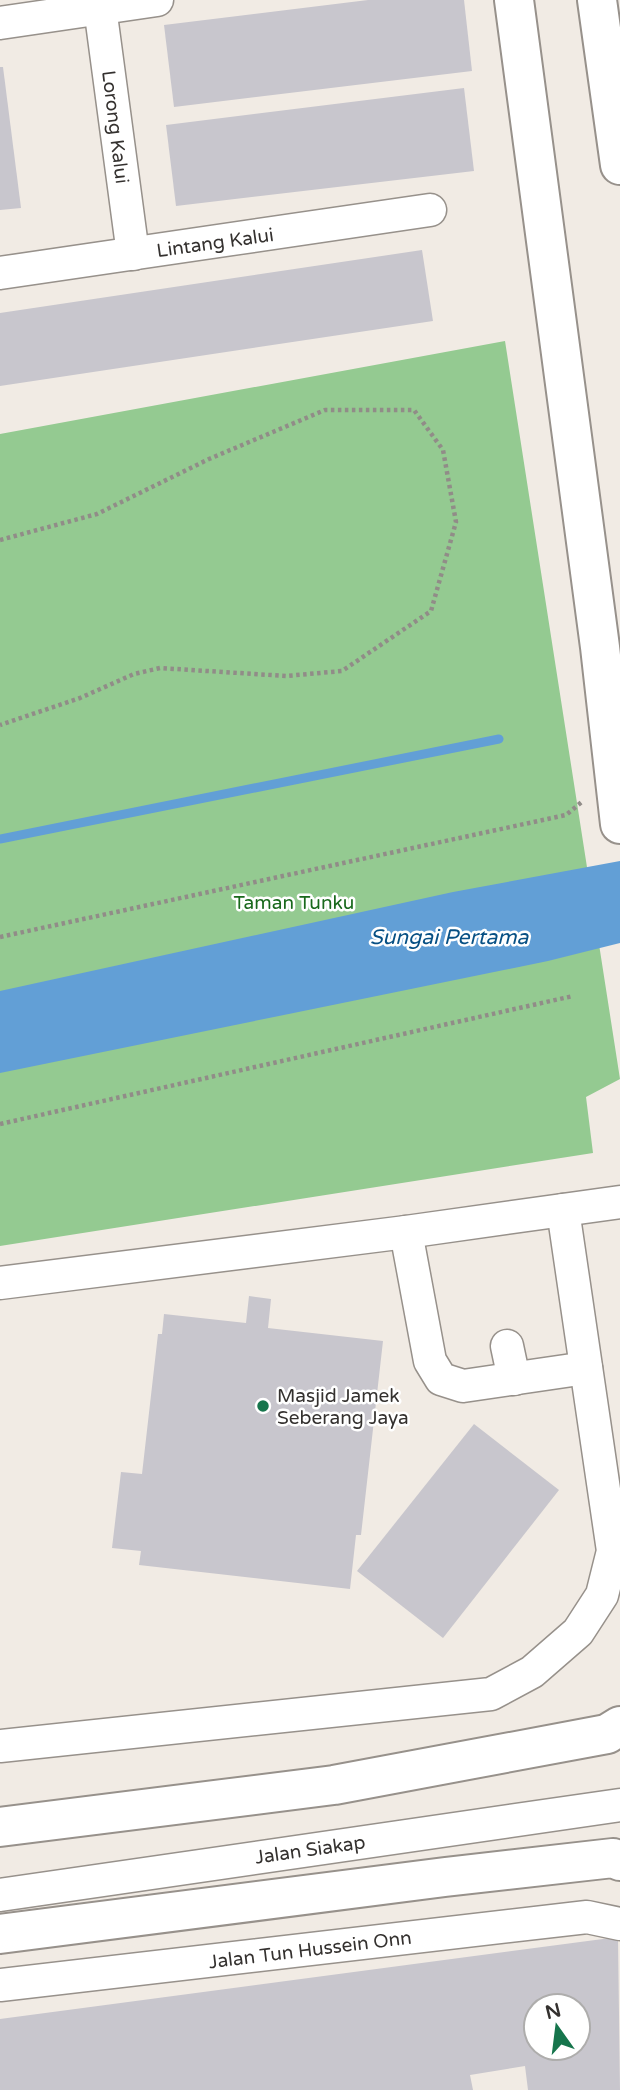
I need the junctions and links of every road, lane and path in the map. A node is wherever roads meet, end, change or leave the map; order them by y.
1 (157, 0) edge
2 (514, 0) edge
3 (597, 0) edge
4 (100, 4) edge
5 (0, 23) edge
6 (620, 165) edge
7 (430, 211) dead end
8 (133, 254) junction
9 (0, 273) edge
10 (0, 540) edge
11 (0, 725) edge
12 (608, 803) edge
13 (0, 937) edge
14 (573, 996) dead end
15 (0, 1124) edge
16 (620, 1202) edge
17 (563, 1210) junction
18 (406, 1232) junction
19 (0, 1283) edge
20 (507, 1346) dead end
21 (586, 1368) junction
22 (514, 1379) junction
23 (616, 1734) edge
24 (0, 1746) edge
25 (620, 1805) edge
26 (0, 1827) edge
27 (618, 1857) edge
28 (0, 1895) edge
29 (620, 1924) edge
30 (0, 1934) edge
31 (0, 1985) edge

1 - 4 street
2 - 12 main road
3 - 6 main road
4 - 5 street
4 - 8 street, Lorong Kalui
7 - 8 street, Lintang Kalui
8 - 9 street, Lintang Kalui
10 - 11 path
12 - 13 path
14 - 15 path
16 - 17 street
17 - 18 street
17 - 21 street
18 - 19 street
18 - 22 street
20 - 22 street
21 - 22 street
21 - 24 street
23 - 26 main road
25 - 28 street, Jalan Siakap
27 - 30 main road
29 - 31 street, Jalan Tun Hussein Onn

